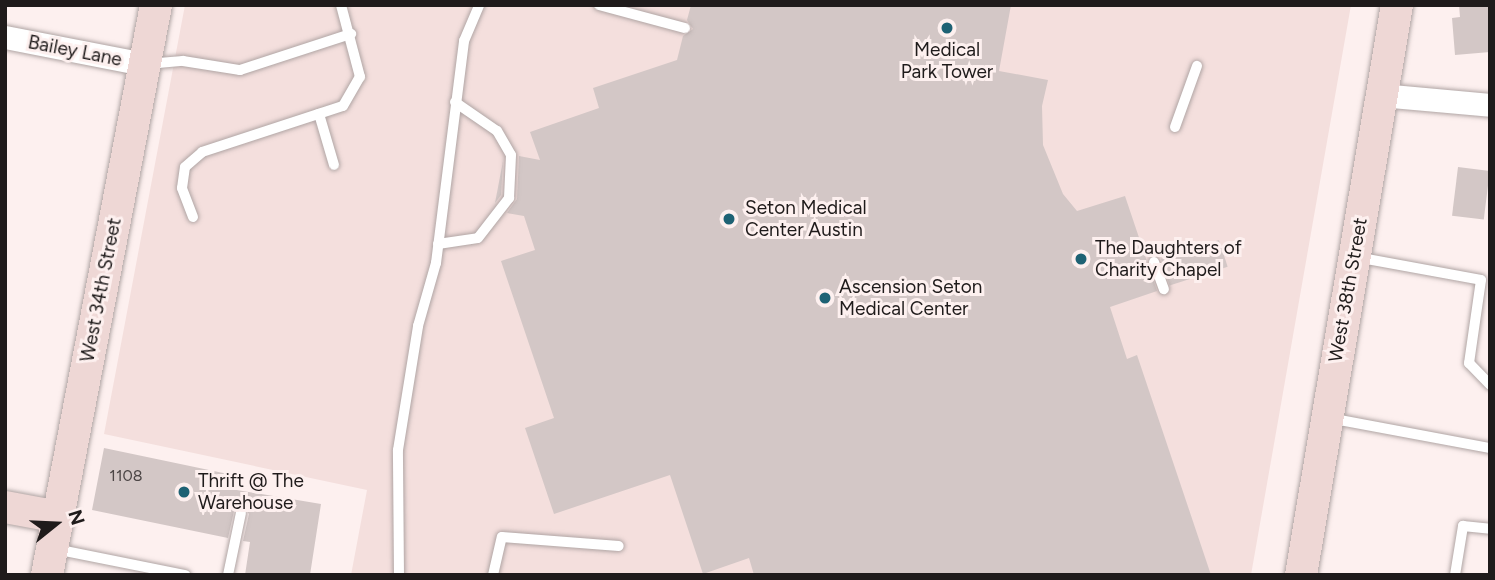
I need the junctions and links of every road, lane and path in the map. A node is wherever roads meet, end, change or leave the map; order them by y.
1 (156, 5) edge
2 (341, 5) edge
3 (479, 5) edge
4 (598, 5) edge
5 (1397, 5) edge
6 (685, 28) dead end
7 (351, 34) junction
8 (5, 37) edge
9 (144, 64) junction
10 (1197, 66) dead end
11 (1381, 95) junction
12 (455, 102) junction
13 (1490, 105) edge
14 (319, 114) junction
15 (1175, 127) dead end
16 (334, 164) dead end
17 (193, 217) dead end
18 (438, 244) junction
19 (1354, 257) junction
20 (1154, 262) dead end
21 (1164, 289) dead end
22 (1490, 385) edge
23 (1327, 417) junction
24 (1490, 448) edge
25 (5, 508) edge
26 (241, 513) dead end
27 (58, 517) junction
28 (1490, 529) edge
29 (619, 546) dead end
30 (50, 561) edge
31 (185, 575) edge
32 (228, 575) edge
33 (399, 575) edge
34 (493, 575) edge
35 (1301, 575) edge
36 (1455, 575) edge

1 - 9 street, West 34th Street
2 - 7 lane
3 - 12 lane
4 - 6 lane
5 - 11 street, West 38th Street
7 - 9 lane
7 - 14 lane
8 - 9 street, Bailey Lane
9 - 27 street, West 34th Street
10 - 15 lane
11 - 13 street
11 - 19 street, West 38th Street
12 - 18 lane
12 - 18 lane
14 - 16 lane
14 - 17 lane
18 - 33 lane
19 - 22 lane
19 - 23 street, West 38th Street
20 - 21 lane
23 - 24 lane
23 - 35 street, West 38th Street
25 - 27 street
26 - 32 lane
27 - 30 street, West 34th Street
28 - 36 lane
29 - 34 lane
30 - 31 lane

